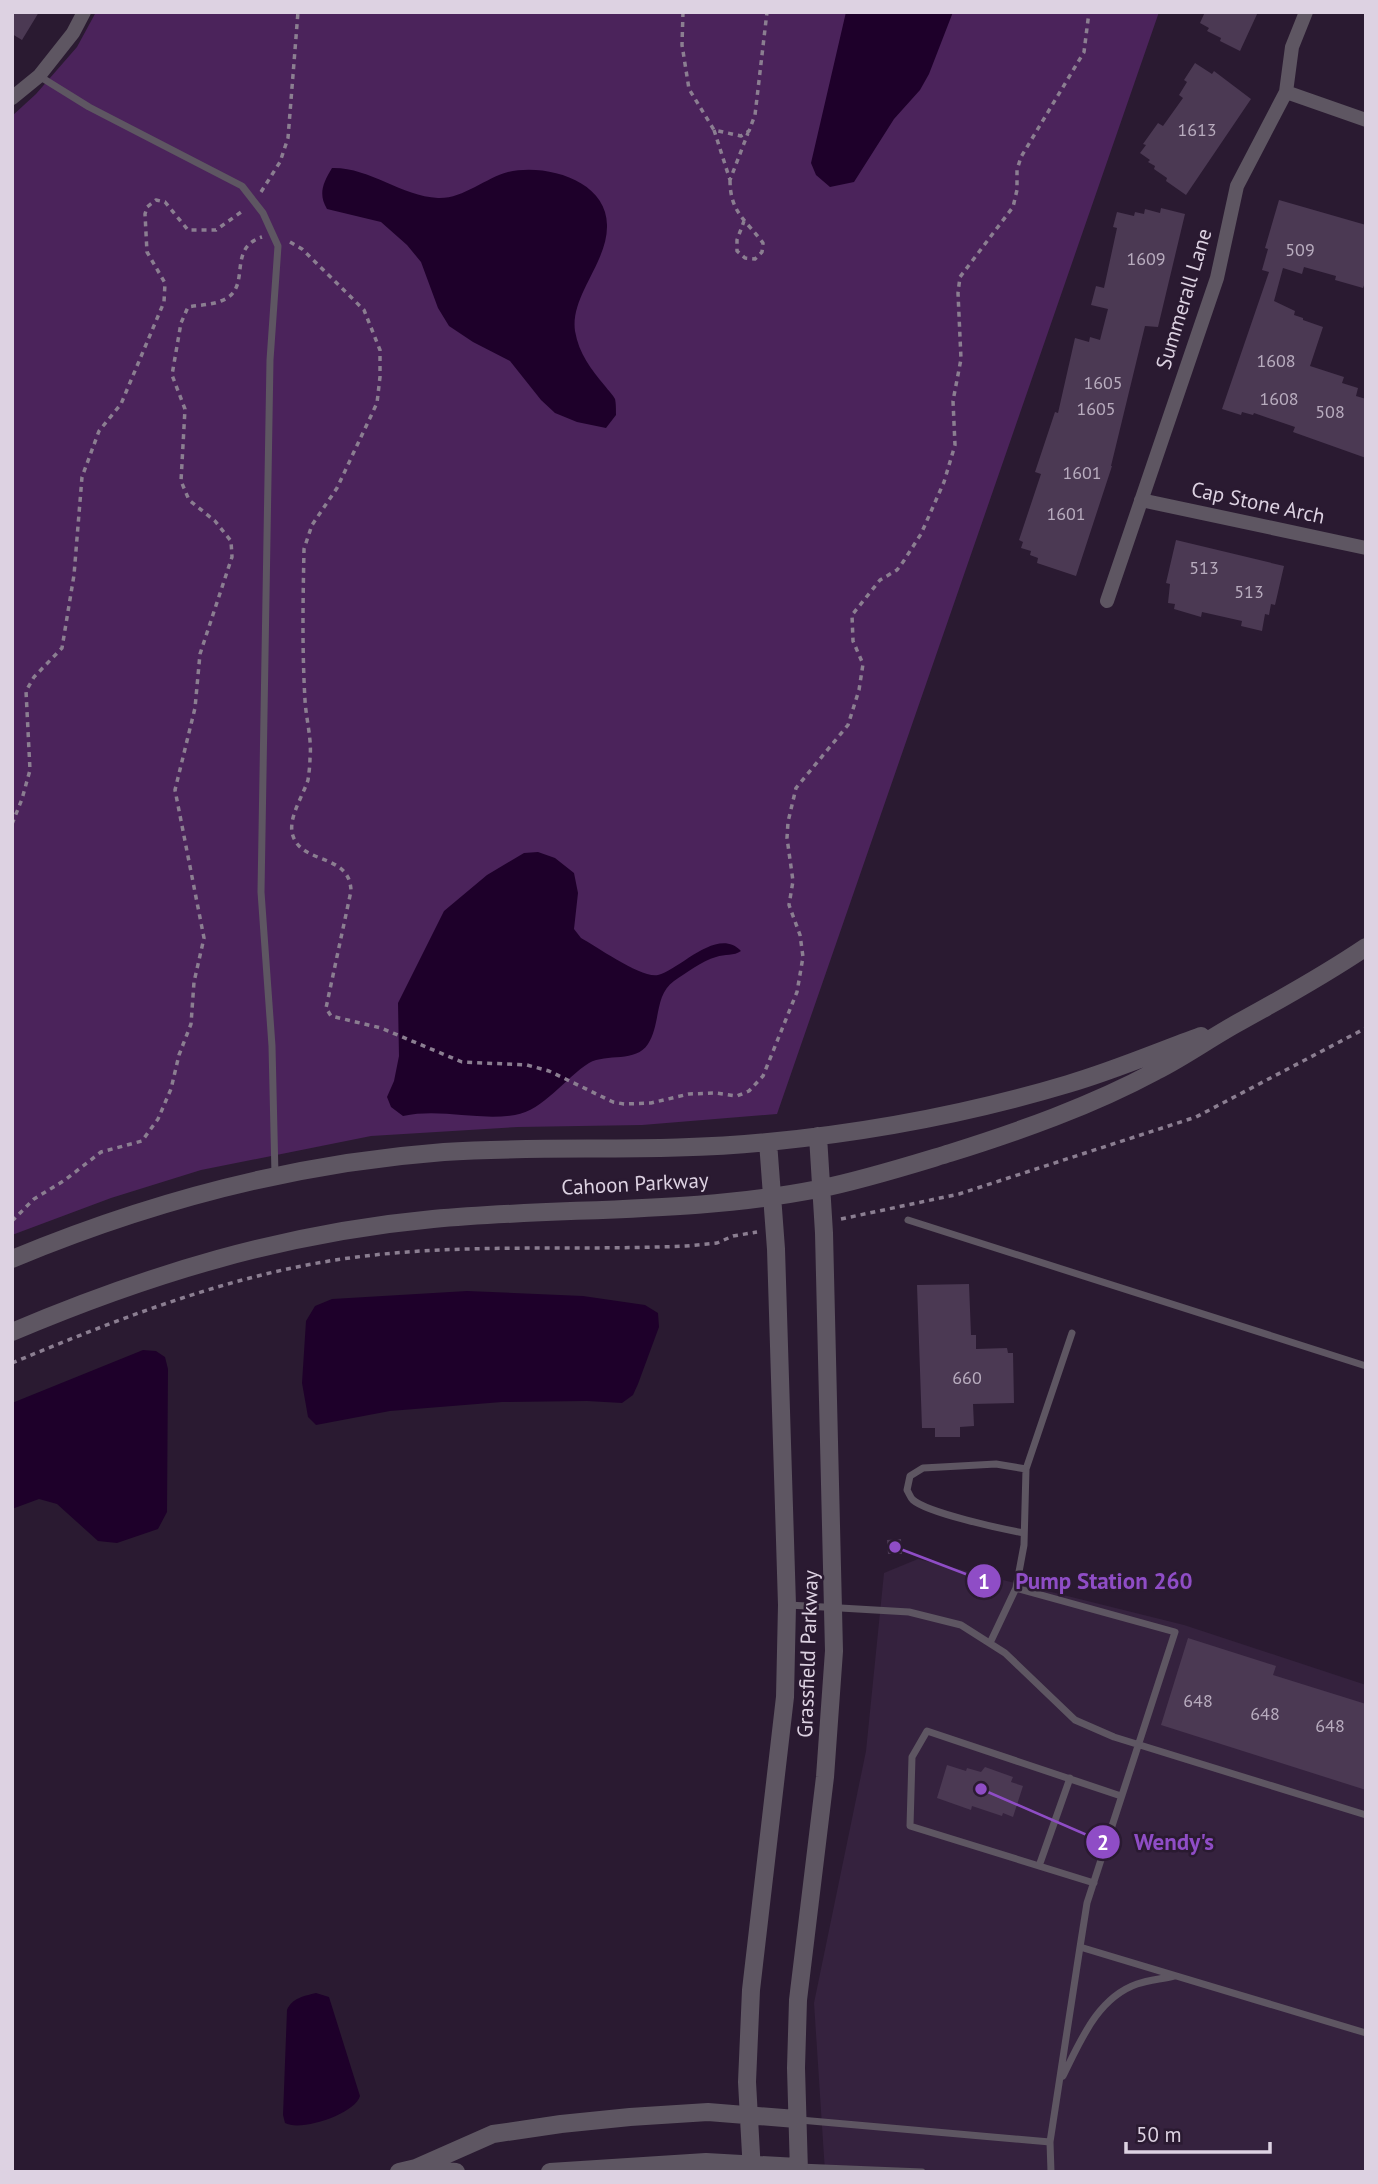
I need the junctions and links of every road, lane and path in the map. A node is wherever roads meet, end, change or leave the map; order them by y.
1 (84, 12) edge
2 (298, 12) edge
3 (684, 12) edge
4 (767, 12) edge
5 (1090, 12) edge
6 (1306, 12) edge
7 (39, 76) junction
8 (1286, 92) junction
9 (12, 98) edge
10 (1366, 120) edge
11 (714, 130) junction
12 (749, 131) junction
13 (730, 180) junction
14 (255, 202) junction
15 (744, 221) junction
16 (274, 238) junction
17 (1141, 500) junction
18 (1366, 548) edge
19 (1107, 601) dead end
20 (12, 824) edge
21 (1366, 947) edge
22 (1241, 1021) junction
23 (1366, 1028) edge
24 (818, 1136) junction
25 (768, 1142) junction
26 (275, 1176) junction
27 (821, 1188) junction
28 (772, 1197) junction
29 (908, 1220) dead end
30 (12, 1221) edge
31 (823, 1222) junction
32 (775, 1230) junction
33 (12, 1259) edge
34 (12, 1332) edge
35 (1072, 1332) dead end
36 (12, 1363) edge
37 (1366, 1366) edge
38 (1026, 1469) junction
39 (1024, 1533) junction
40 (1016, 1588) junction
41 (787, 1605) junction
42 (835, 1608) junction
43 (990, 1643) junction
44 (1138, 1745) junction
45 (1070, 1777) junction
46 (1121, 1796) junction
47 (1366, 1815) edge
48 (1039, 1866) junction
49 (1094, 1883) junction
50 (1080, 1947) junction
51 (1175, 1976) junction
52 (1366, 2033) edge
53 (1059, 2084) junction
54 (748, 2115) junction
55 (796, 2119) junction
56 (1050, 2142) junction
57 (752, 2168) edge
58 (798, 2169) edge
59 (411, 2171) edge
60 (456, 2172) edge
61 (550, 2172) edge
62 (922, 2172) edge
63 (1051, 2172) edge

1 - 7 street
2 - 14 path
3 - 11 path
4 - 12 path
5 - 16 path
6 - 8 street, Summerall Lane
7 - 9 street
7 - 14 lane
8 - 10 street
8 - 17 street, Summerall Lane
11 - 12 path
11 - 13 path
12 - 13 path
13 - 15 path
14 - 16 lane
14 - 20 path
15 - 15 path
16 - 26 lane
16 - 30 path
17 - 18 street, Cap Stone Arch
17 - 19 street, Summerall Lane
21 - 22 street, Cahoon Parkway
22 - 24 street, Cahoon Parkway
22 - 27 street, Cahoon Parkway
23 - 31 path
24 - 25 street, Cahoon Parkway
24 - 27 street, Grassfield Parkway
25 - 26 street, Cahoon Parkway
25 - 28 street, Grassfield Parkway
26 - 33 street, Cahoon Parkway
27 - 28 street, Cahoon Parkway
27 - 31 street, Grassfield Parkway
28 - 32 street, Grassfield Parkway
28 - 34 street, Cahoon Parkway
29 - 37 lane
31 - 42 street, Grassfield Parkway
32 - 36 path
32 - 41 street, Grassfield Parkway
35 - 38 lane
38 - 39 lane
38 - 39 lane
39 - 40 lane
40 - 43 lane
40 - 44 lane
41 - 42 lane
41 - 54 street, Grassfield Parkway
42 - 43 lane
42 - 55 street, Grassfield Parkway
43 - 44 lane
44 - 46 lane
44 - 47 lane
45 - 46 lane
45 - 48 lane
45 - 48 lane
46 - 49 lane
48 - 49 lane
49 - 50 lane
50 - 51 lane
50 - 53 lane
51 - 52 lane
51 - 53 lane
53 - 56 lane
54 - 55 street
54 - 57 street, Grassfield Parkway
54 - 59 street
55 - 56 lane
55 - 58 street, Grassfield Parkway
56 - 63 lane
57 - 58 street
57 - 61 street
58 - 62 lane
59 - 60 street

